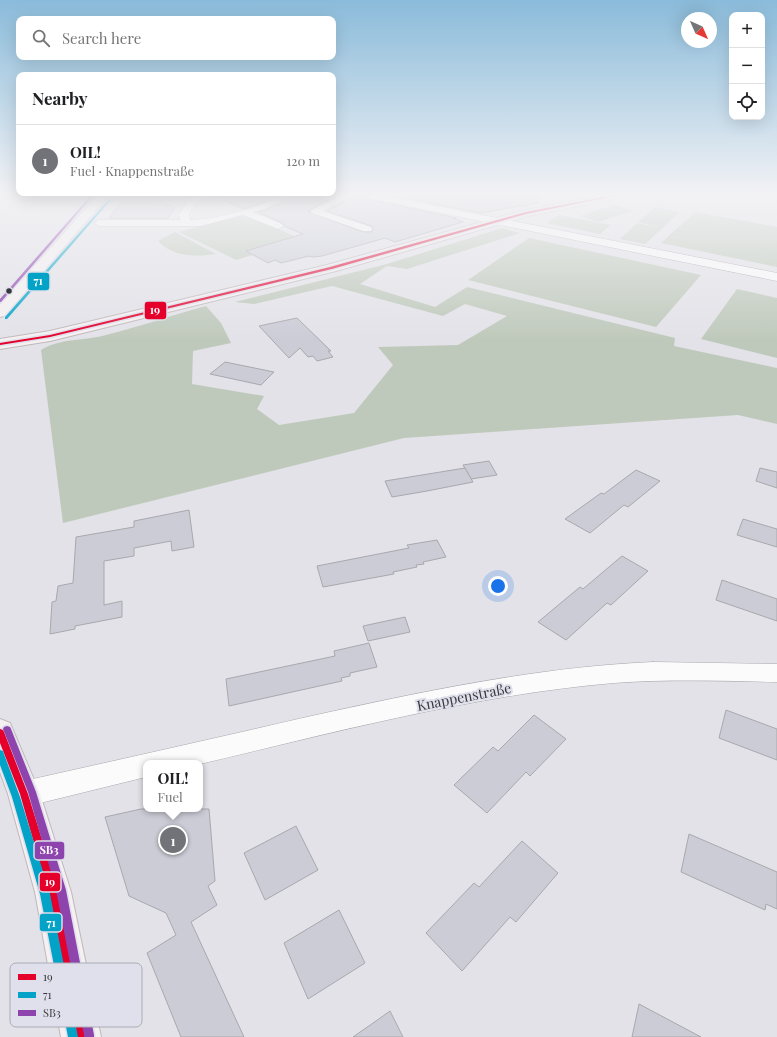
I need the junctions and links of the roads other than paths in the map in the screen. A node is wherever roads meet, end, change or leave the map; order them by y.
1 (61, 243) edge
2 (416, 243) edge
3 (607, 243) edge
4 (777, 277) edge
5 (0, 312) edge
6 (0, 318) edge
7 (66, 332) junction
8 (0, 344) edge
9 (777, 673) edge
10 (0, 732) edge
11 (169, 760) edge
12 (143, 766) edge
13 (24, 794) junction
14 (67, 963) edge
15 (79, 1027) edge
16 (81, 1037) edge

1 - 5 main road
2 - 7 main road
3 - 4 street
6 - 7 main road
7 - 8 main road
9 - 11 street, Knappenstraße
10 - 13 main road
12 - 13 street
13 - 14 main road
15 - 16 main road

